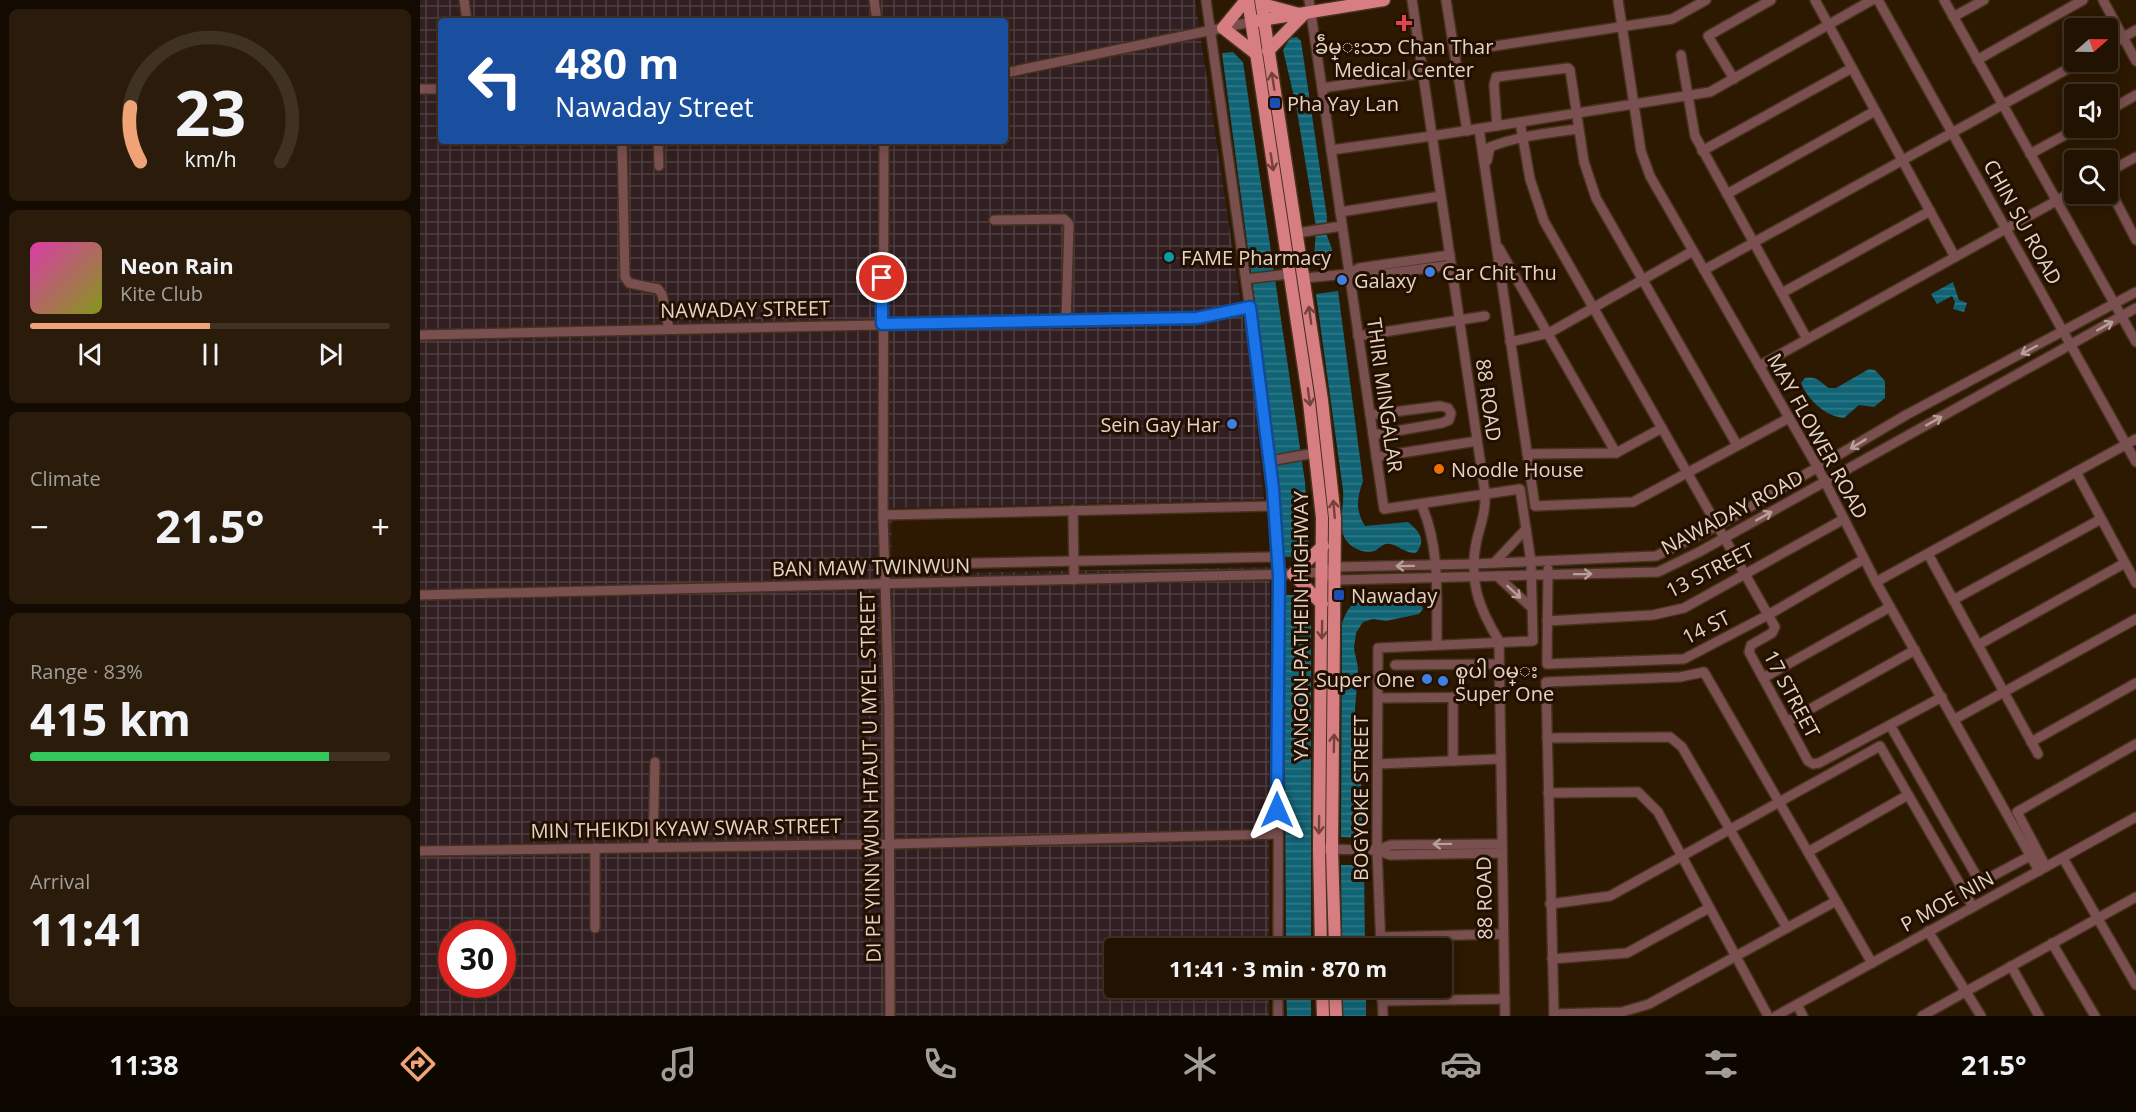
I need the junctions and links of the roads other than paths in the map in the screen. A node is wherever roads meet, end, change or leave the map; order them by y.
1 (464, 0) edge
2 (874, 0) edge
3 (1206, 0) edge
4 (1247, 0) edge
5 (1309, 0) edge
6 (1384, 0) edge
7 (1412, 0) edge
8 (1446, 0) edge
9 (1618, 0) edge
10 (1706, 0) edge
11 (1771, 0) edge
12 (1815, 0) edge
13 (1872, 0) edge
14 (1878, 0) edge
15 (1944, 0) edge
16 (1984, 0) edge
17 (2084, 0) edge
18 (2103, 0) edge
19 (1262, 2) edge
20 (1351, 3) edge
21 (1307, 14) junction
22 (1953, 17) junction
23 (467, 18) edge
24 (877, 18) edge
25 (1258, 21) junction
26 (1828, 25) junction
27 (1622, 26) junction
28 (1223, 28) junction
29 (1210, 29) junction
30 (2136, 30) edge
31 (2123, 38) junction
32 (2118, 41) edge
33 (1268, 51) junction
34 (1455, 52) junction
35 (1255, 53) junction
36 (1681, 55) dead end
37 (1977, 60) junction
38 (2136, 61) edge
39 (1852, 68) junction
40 (2064, 71) edge
41 (1008, 72) edge
42 (1423, 74) junction
43 (1734, 79) junction
44 (1322, 88) junction
45 (420, 89) edge
46 (438, 89) edge
47 (1688, 94) junction
48 (2136, 95) edge
49 (1634, 104) junction
50 (2002, 105) junction
51 (2118, 105) edge
52 (1875, 111) junction
53 (1575, 113) junction
54 (1520, 122) junction
55 (1497, 126) junction
56 (1479, 129) junction
57 (1578, 129) junction
58 (1467, 131) junction
59 (1952, 132) junction
60 (1432, 136) junction
61 (1523, 136) junction
62 (2064, 136) edge
63 (622, 144) edge
64 (658, 144) edge
65 (884, 144) edge
66 (1331, 150) junction
67 (1702, 151) junction
68 (2030, 154) junction
69 (2136, 157) edge
70 (1902, 160) junction
71 (659, 166) dead end
72 (2118, 167) edge
73 (1485, 171) junction
74 (1727, 194) junction
75 (1441, 196) junction
76 (2064, 197) edge
77 (2056, 201) junction
78 (2117, 204) edge
79 (1930, 211) junction
80 (1340, 212) junction
81 (994, 219) dead end
82 (1342, 226) junction
83 (2006, 229) junction
84 (1297, 233) junction
85 (2136, 240) edge
86 (1754, 242) junction
87 (1496, 243) junction
88 (1693, 251) junction
89 (1955, 257) junction
90 (1451, 260) junction
91 (1704, 270) junction
92 (1290, 274) junction
93 (1349, 274) junction
94 (1304, 278) junction
95 (1248, 279) junction
96 (1641, 279) junction
97 (2136, 292) edge
98 (1782, 293) junction
99 (2114, 303) junction
100 (1250, 307) junction
101 (1593, 307) junction
102 (2136, 308) edge
103 (1485, 316) dead end
104 (2122, 317) junction
105 (1460, 320) junction
106 (1066, 321) junction
107 (882, 324) junction
108 (669, 329) junction
109 (2063, 332) junction
110 (1549, 333) junction
111 (420, 335) edge
112 (1358, 336) junction
113 (1807, 339) junction
114 (1510, 342) junction
115 (2136, 342) edge
116 (2071, 345) junction
117 (1759, 366) junction
118 (1370, 415) junction
119 (1789, 418) junction
120 (1662, 428) junction
121 (1373, 435) junction
122 (2136, 439) edge
123 (1477, 441) junction
124 (2126, 444) junction
125 (1737, 445) junction
126 (1616, 453) junction
127 (1527, 454) junction
128 (1309, 455) junction
129 (1376, 457) junction
130 (1271, 461) junction
131 (2136, 462) edge
132 (1818, 468) junction
133 (1687, 472) junction
134 (2076, 472) junction
135 (1825, 482) junction
136 (1485, 494) junction
137 (1421, 504) junction
138 (1274, 506) junction
139 (1073, 510) junction
140 (883, 515) junction
141 (1844, 519) junction
142 (2101, 519) junction
143 (1719, 525) junction
144 (1526, 529) junction
145 (1726, 537) junction
146 (1323, 546) junction
147 (1928, 554) junction
148 (1277, 557) junction
149 (1864, 559) junction
150 (1548, 560) junction
151 (1074, 561) junction
152 (1530, 562) junction
153 (1494, 563) junction
154 (2125, 563) junction
155 (1473, 564) junction
156 (1436, 565) junction
157 (884, 566) junction
158 (1336, 567) junction
159 (1322, 572) junction
160 (1293, 574) junction
161 (1548, 574) junction
162 (1279, 575) junction
163 (1531, 575) junction
164 (1744, 575) junction
165 (1473, 576) junction
166 (1497, 576) junction
167 (1436, 577) junction
168 (1074, 580) junction
169 (1336, 580) junction
170 (1876, 582) junction
171 (2136, 583) edge
172 (885, 585) junction
173 (420, 595) edge
174 (1953, 600) junction
175 (1322, 604) junction
176 (1890, 607) junction
177 (1532, 608) junction
178 (1768, 615) junction
179 (2136, 620) edge
180 (1547, 621) junction
181 (1499, 641) junction
182 (1437, 645) junction
183 (1978, 645) junction
184 (1915, 650) junction
185 (1498, 664) junction
186 (1395, 665) dead end
187 (1763, 678) junction
188 (2136, 683) edge
189 (2004, 692) junction
190 (1498, 697) junction
191 (1942, 697) junction
192 (1378, 698) junction
193 (1454, 698) junction
194 (1955, 719) junction
195 (1787, 722) junction
196 (1890, 725) junction
197 (1547, 738) junction
198 (2031, 742) junction
199 (2136, 744) edge
200 (2038, 754) dead end
201 (1499, 759) junction
202 (1453, 761) junction
203 (655, 762) dead end
204 (1378, 764) junction
205 (1548, 794) junction
206 (1908, 795) junction
207 (1780, 803) junction
208 (2136, 817) edge
209 (1730, 830) junction
210 (1277, 834) junction
211 (891, 844) junction
212 (653, 847) junction
213 (595, 848) junction
214 (1501, 848) junction
215 (1319, 849) junction
216 (1332, 849) junction
217 (1377, 850) junction
218 (420, 851) edge
219 (1808, 852) junction
220 (2030, 856) junction
221 (1681, 857) junction
222 (2063, 858) junction
223 (2043, 869) junction
224 (2136, 897) edge
225 (1836, 901) junction
226 (1550, 904) junction
227 (1973, 907) junction
228 (1709, 908) junction
229 (2098, 918) junction
230 (595, 928) dead end
231 (1786, 928) junction
232 (1928, 932) junction
233 (1503, 934) junction
234 (1380, 937) joint
235 (1278, 938) edge
236 (1321, 938) edge
237 (1335, 938) edge
238 (2052, 943) junction
239 (1736, 956) junction
240 (1552, 959) junction
241 (1872, 963) junction
242 (2011, 966) junction
243 (2136, 985) edge
244 (1967, 991) junction
245 (1278, 998) edge
246 (1322, 998) edge
247 (1335, 998) edge
248 (1504, 999) junction
249 (1382, 1001) joint
250 (1797, 1005) junction
251 (1554, 1015) edge
252 (891, 1016) edge
253 (1278, 1016) edge
254 (1323, 1016) edge
255 (1336, 1016) edge
256 (1383, 1016) edge
257 (1505, 1016) edge
258 (1768, 1016) edge
259 (1776, 1016) edge
260 (1803, 1016) edge
261 (1923, 1016) edge
262 (1981, 1016) edge
263 (2040, 1016) edge
264 (2095, 1016) edge

1 - 23 street
2 - 24 street
3 - 29 street
4 - 25 main road
4 - 28 main road
5 - 21 street, THIRI MINGALAR
6 - 20 main road
7 - 42 street, 88 ROAD
8 - 34 street
9 - 27 street, MAY FLOWER ROAD
10 - 27 street
11 - 43 street
12 - 26 street
13 - 26 street
14 - 59 street, CHIN SU ROAD
15 - 22 street
16 - 22 street
17 - 37 street
18 - 31 street
19 - 21 main road
19 - 25 main road, YANGON-PATHEIN HIGHWAY
20 - 21 main road
21 - 25 main road
21 - 33 main road
21 - 44 street, THIRI MINGALAR
22 - 37 street
25 - 28 street
25 - 33 main road, YANGON-PATHEIN HIGHWAY
25 - 35 main road, YANGON-PATHEIN HIGHWAY
26 - 39 street
26 - 43 street
27 - 34 street
27 - 49 street, MAY FLOWER ROAD
28 - 29 street
28 - 35 main road
29 - 41 street
29 - 95 street
30 - 31 street
31 - 32 street
31 - 38 street
84 -> 33 main road, YANGON-PATHEIN HIGHWAY
34 - 58 street
35 -> 92 main road, YANGON-PATHEIN HIGHWAY
36 - 47 street
37 - 50 street
39 - 52 street
39 - 67 street
40 - 50 street
42 - 44 street
42 - 60 street, 88 ROAD
43 - 47 street
44 - 66 street, THIRI MINGALAR
45 - 46 street
47 - 49 street
47 - 67 street
48 - 51 street
49 - 53 street
49 - 88 street, MAY FLOWER ROAD
50 - 59 street
50 - 68 street
52 - 70 street
52 - 74 street
53 - 54 street
53 - 55 street
53 - 57 street
54 - 55 street
54 - 61 street
55 - 56 street
56 - 58 street
56 - 73 street
57 - 61 street
57 - 96 street
58 - 60 street
59 - 70 street
59 - 83 street, CHIN SU ROAD
60 - 66 street
60 - 75 street, 88 ROAD
61 - 73 street
61 - 101 street
62 - 68 street
63 - 108 street
64 - 71 street
65 - 107 street, DI PE YINN WUN HTAUT U MYEL STREET
66 - 80 street, THIRI MINGALAR
67 - 74 street
68 - 77 street
69 - 72 street
70 - 79 street
70 - 86 street
73 - 87 street
74 - 86 street
75 - 80 street
75 - 90 street, 88 ROAD
76 - 77 street
77 - 83 street
77 - 99 street
78 - 85 street
79 - 89 street
79 - 98 street
80 - 82 street, THIRI MINGALAR
81 - 106 street
82 - 84 street
82 - 93 street, THIRI MINGALAR
83 - 89 street
83 - 109 street, CHIN SU ROAD
84 - 94 main road, YANGON-PATHEIN HIGHWAY
86 - 91 street
86 - 98 street
87 - 110 street
87 - 114 street
88 - 91 street, MAY FLOWER ROAD
88 - 96 street
89 - 113 street
90 - 93 street
90 - 105 street, 88 ROAD
91 - 117 street, MAY FLOWER ROAD
92 - 95 street
92 -> 128 main road, YANGON-PATHEIN HIGHWAY
93 - 94 street
93 - 112 street, THIRI MINGALAR
158 -> 94 main road, YANGON-PATHEIN HIGHWAY
95 - 100 street
96 - 101 street
96 - 125 street
97 - 99 street, NAWADAY ROAD
98 - 113 street
99 - 104 street
99 - 109 street, NAWADAY ROAD
100 - 106 street, NAWADAY STREET
100 - 130 street
101 - 110 street
101 - 120 street
102 - 104 street, NAWADAY ROAD
103 - 105 street
104 - 115 street
116 -> 104 street, NAWADAY ROAD
105 - 112 street
105 - 123 street, 88 ROAD
106 - 107 street, NAWADAY STREET
107 - 108 street, NAWADAY STREET
107 - 140 street, DI PE YINN WUN HTAUT U MYEL STREET
108 - 111 street, NAWADAY STREET
109 - 116 street, CHIN SU ROAD
109 -> 132 street, NAWADAY ROAD
110 - 114 street
110 - 126 street
112 - 118 street, THIRI MINGALAR
113 - 117 street
114 - 127 street
116 - 124 street, CHIN SU ROAD
135 -> 116 street, NAWADAY ROAD
117 - 119 street, MAY FLOWER ROAD
118 - 121 street, THIRI MINGALAR
118 - 121 street
119 - 125 street
119 - 132 street, MAY FLOWER ROAD
120 - 126 street
120 - 133 street
121 - 129 street, THIRI MINGALAR
122 - 124 street
123 - 129 street
123 - 136 street, 88 ROAD
124 - 131 street, CHIN SU ROAD
124 - 134 street
125 - 133 street
126 - 127 street
127 - 133 street
128 - 130 street
128 - 146 main road, YANGON-PATHEIN HIGHWAY
129 - 137 street, THIRI MINGALAR
130 - 138 street
132 - 135 street, MAY FLOWER ROAD
132 - 143 street, NAWADAY ROAD
133 - 143 street
134 - 142 street
134 - 147 street
135 - 141 street, MAY FLOWER ROAD
145 -> 135 street, NAWADAY ROAD
136 - 137 street
136 - 144 street
136 - 155 street, 88 ROAD
137 - 156 street
138 - 139 street
138 - 148 street
139 - 140 street
139 - 151 street
140 - 157 street, DI PE YINN WUN HTAUT U MYEL STREET
141 - 149 street, MAY FLOWER ROAD
141 - 164 street, 13 STREET
142 - 154 street
142 - 174 street
143 - 145 street
143 - 150 street, NAWADAY ROAD
144 - 152 street
144 - 153 street
161 -> 145 street, NAWADAY ROAD
145 - 164 street
146 - 159 main road, YANGON-PATHEIN HIGHWAY
146 - 160 main road
147 - 170 street
147 - 174 street
148 - 151 street
148 - 162 street
149 - 170 street, MAY FLOWER ROAD
149 - 178 street, 14 ST
150 - 152 street, NAWADAY ROAD
150 - 161 street
151 - 157 street
151 - 168 street
152 - 153 street, NAWADAY ROAD
152 - 163 street
153 - 155 street, NAWADAY ROAD
154 - 171 street
154 - 183 street
155 - 156 street, NAWADAY ROAD
155 - 165 street, 88 ROAD
156 -> 158 street, NAWADAY ROAD
156 - 167 street
157 - 172 street, DI PE YINN WUN HTAUT U MYEL STREET
158 - 159 street, NAWADAY ROAD
158 - 169 main road, YANGON-PATHEIN HIGHWAY
159 - 160 street, BAN MAW TWINWUN
159 - 169 street
159 - 175 main road, YANGON-PATHEIN HIGHWAY
160 - 162 street, BAN MAW TWINWUN
160 - 175 main road
161 - 163 street, NAWADAY ROAD
161 - 180 street
162 - 168 street, BAN MAW TWINWUN
162 - 210 street
163 - 166 street, NAWADAY ROAD
163 - 177 street
164 - 178 street
164 - 180 street, 13 STREET
165 - 166 street, NAWADAY ROAD
165 - 167 street, NAWADAY ROAD
165 - 181 street, 88 ROAD
166 -> 177 street
167 - 169 street, NAWADAY ROAD
167 - 182 street
168 - 172 street, BAN MAW TWINWUN
216 -> 169 main road, YANGON-PATHEIN HIGHWAY
170 - 176 street, MAY FLOWER ROAD
172 - 173 street, BAN MAW TWINWUN
172 - 211 street, DI PE YINN WUN HTAUT U MYEL STREET
174 - 183 street
175 -> 215 main road, YANGON-PATHEIN HIGHWAY
176 - 184 street, MAY FLOWER ROAD
176 - 187 street
177 - 181 street
178 - 180 street, 14 ST
178 - 187 street, 17 STREET
179 - 189 street
181 - 182 street
181 - 185 street, 88 ROAD
182 - 192 street, BOGYOKE STREET
183 - 189 street
184 - 191 street, MAY FLOWER ROAD
184 - 195 street
185 - 186 street
185 - 190 street, 88 ROAD
187 - 195 street, 17 STREET
188 - 198 street
189 - 194 street
189 - 198 street
190 - 193 street
190 - 201 street, 88 ROAD
191 - 194 street, MAY FLOWER ROAD
191 - 196 street, 17 STREET
192 - 193 street
192 - 204 street, BOGYOKE STREET
193 - 202 street
194 - 220 street, MAY FLOWER ROAD
195 - 196 street, 17 STREET
196 - 220 street
197 - 205 street
197 - 207 street
197 - 209 street
198 - 200 street
199 - 223 street
201 - 202 street
201 - 214 street, 88 ROAD
202 - 204 street
203 - 212 street
204 - 217 street, BOGYOKE STREET
205 - 221 street
205 - 226 street
206 - 207 street
206 - 219 street
206 - 227 street
207 - 209 street
207 - 219 street
208 - 222 street, P MOE NIN
209 - 221 street
209 - 231 street
210 - 211 street, MIN THEIKDI KYAW SWAR STREET
210 - 235 street
211 - 212 street, MIN THEIKDI KYAW SWAR STREET
211 - 252 street, DI PE YINN WUN HTAUT U MYEL STREET
212 - 213 street, MIN THEIKDI KYAW SWAR STREET
213 - 218 street, MIN THEIKDI KYAW SWAR STREET
213 - 230 street
214 - 217 street
214 - 233 street, 88 ROAD
215 - 216 street
215 - 236 main road, YANGON-PATHEIN HIGHWAY
216 - 217 street
216 - 237 main road, YANGON-PATHEIN HIGHWAY
217 - 234 street, BOGYOKE STREET
219 - 225 street
220 - 223 street, MAY FLOWER ROAD
221 - 226 street
221 - 228 street
222 - 223 street, P MOE NIN
222 - 229 street
223 - 227 street, P MOE NIN
224 - 229 street
225 - 231 street
225 - 241 street
226 - 240 street
227 - 232 street, P MOE NIN
228 - 239 street
228 - 240 street
229 - 238 street
229 - 243 street
231 - 239 street
232 - 241 street, P MOE NIN
232 - 244 street
233 - 234 street
233 - 248 street, 88 ROAD
238 - 242 street
238 - 264 street
239 - 251 street
239 - 258 street
240 - 251 street
241 - 250 street, P MOE NIN
242 - 244 street
242 - 263 street
244 - 261 street
244 - 262 street
245 - 253 street
246 - 254 main road
247 - 255 main road
248 - 249 street
248 - 257 street, 88 ROAD
249 - 256 street
250 - 259 street, P MOE NIN
250 - 260 street

